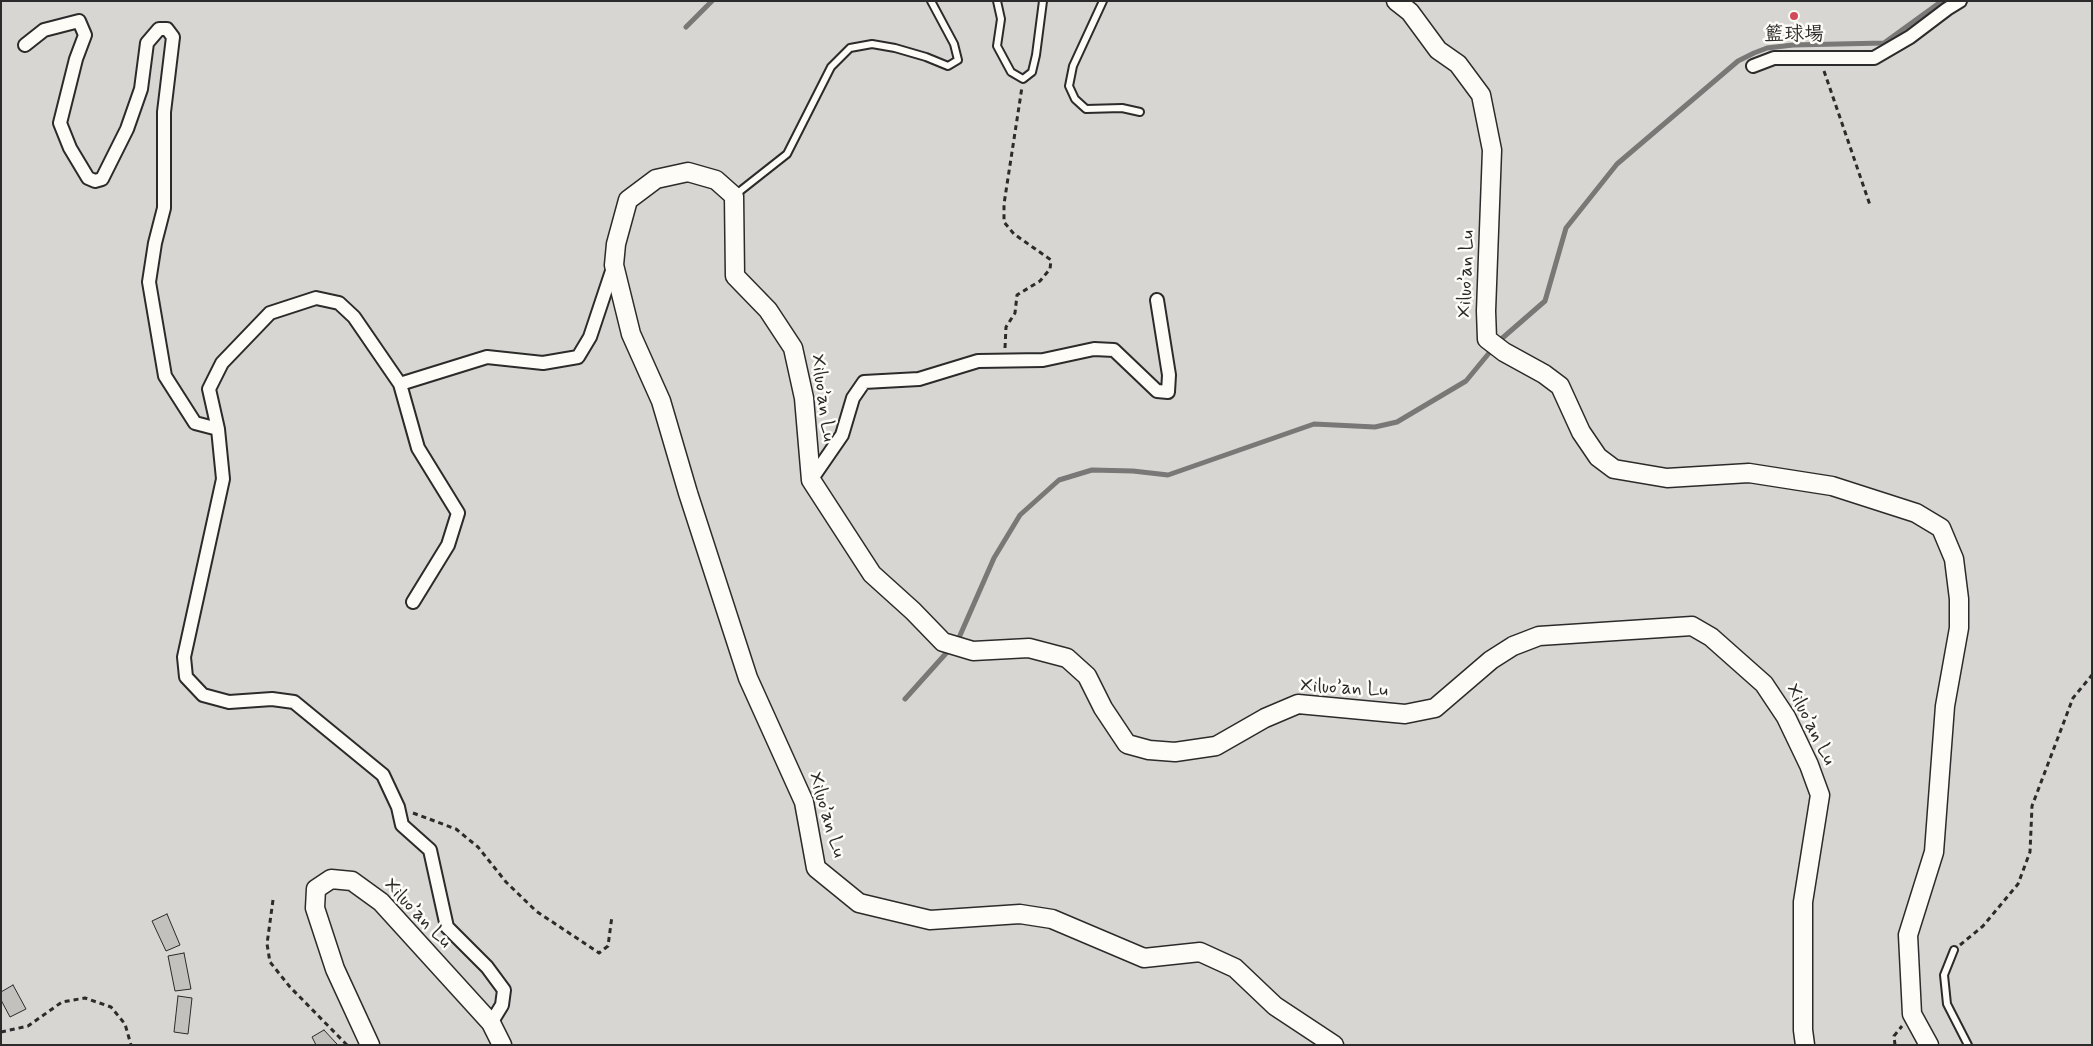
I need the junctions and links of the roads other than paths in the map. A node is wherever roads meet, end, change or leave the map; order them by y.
1 (931, 1) edge
2 (997, 1) edge
3 (1043, 1) edge
4 (1103, 1) edge
5 (1396, 1) edge
6 (1960, 1) edge
7 (1408, 6) edge
8 (25, 45) dead end
9 (1753, 66) dead end
10 (1140, 112) dead end
11 (734, 196) junction
12 (614, 266) junction
13 (1157, 300) dead end
14 (400, 384) junction
15 (218, 429) junction
16 (811, 480) junction
17 (413, 602) dead end
18 (1954, 950) road end
19 (492, 1024) junction
20 (370, 1045) edge
21 (502, 1045) edge
22 (1334, 1045) edge
23 (1805, 1045) edge
24 (1929, 1045) edge
25 (1968, 1045) edge

1 - 11 lane
2 - 3 lane
4 - 10 lane
5 - 7 street, Xiluo’an Lu
6 - 9 street
7 - 24 street, Xiluo’an Lu
8 - 15 street
11 - 12 street, Xiluo’an Lu
11 - 16 street, Xiluo’an Lu
12 - 14 street
12 - 22 street, Xiluo’an Lu
13 - 16 street
14 - 15 street
14 - 17 street
15 - 19 street
16 - 23 street, Xiluo’an Lu
18 - 25 lane
19 - 20 street, Xiluo’an Lu
19 - 21 street, Xiluo’an Lu

